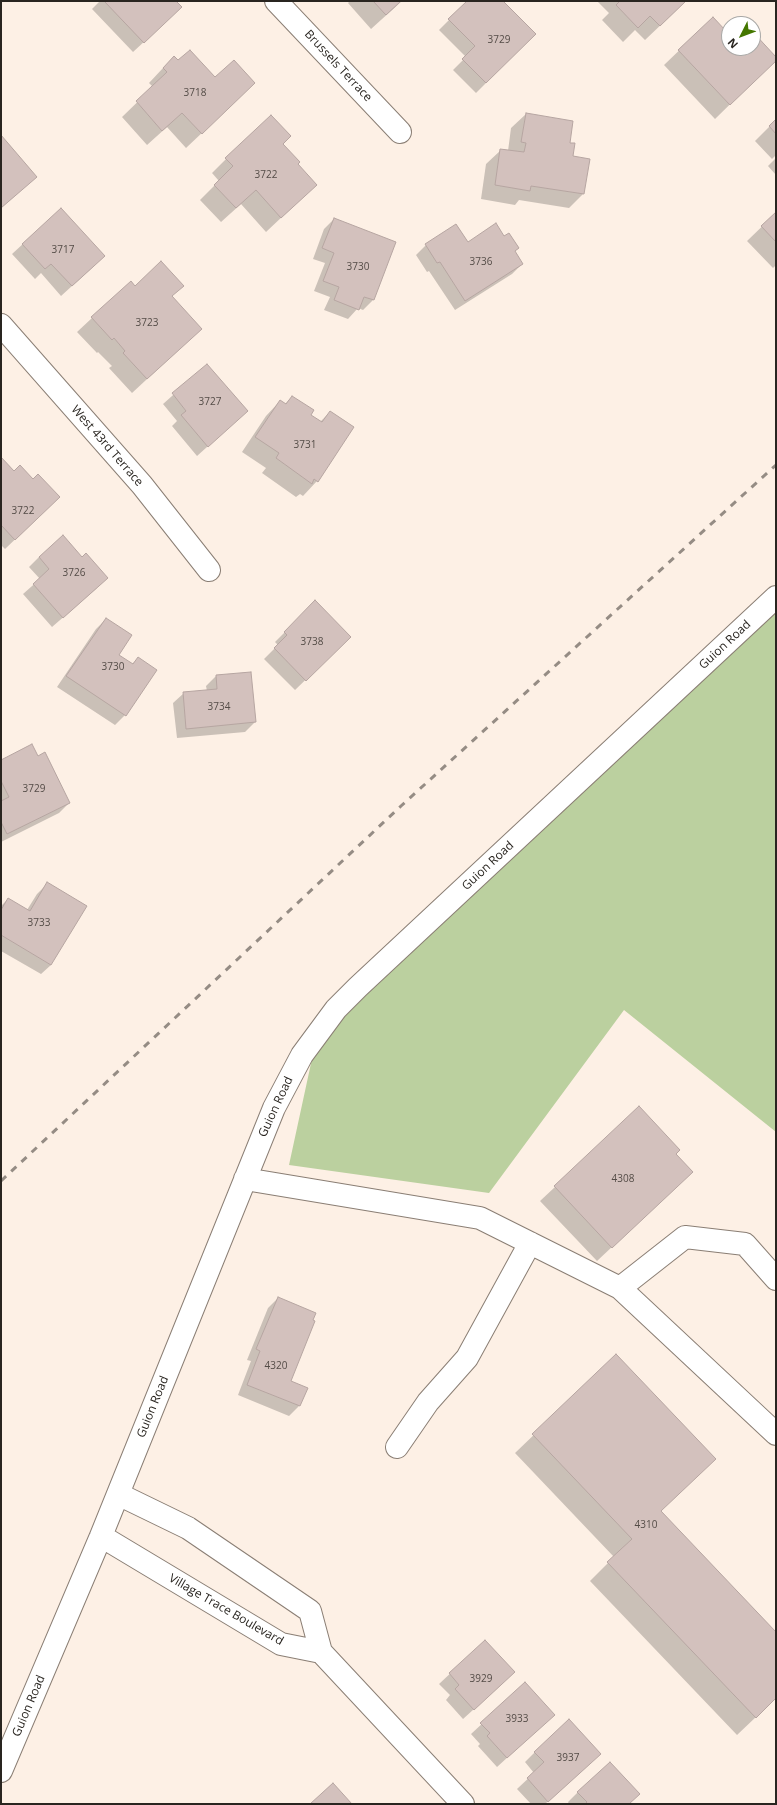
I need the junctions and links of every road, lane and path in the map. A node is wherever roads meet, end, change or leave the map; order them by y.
1 (276, 1) edge
2 (400, 132) dead end
3 (1, 325) edge
4 (209, 570) dead end
5 (776, 597) edge
6 (245, 1179) junction
7 (530, 1243) junction
8 (776, 1280) edge
9 (620, 1288) junction
10 (776, 1434) edge
11 (397, 1447) dead end
12 (118, 1494) junction
13 (101, 1536) junction
14 (321, 1652) junction
15 (1, 1771) edge
16 (464, 1804) edge

1 - 2 street, Brussels Terrace
3 - 4 street, West 43rd Terrace
5 - 6 street, Guion Road
6 - 7 street
6 - 12 street, Guion Road
7 - 9 street
7 - 11 street
8 - 9 street
9 - 10 street
12 - 13 street, Guion Road
12 - 14 street
13 - 14 street, Village Trace Boulevard
13 - 15 street, Guion Road
14 - 16 street

